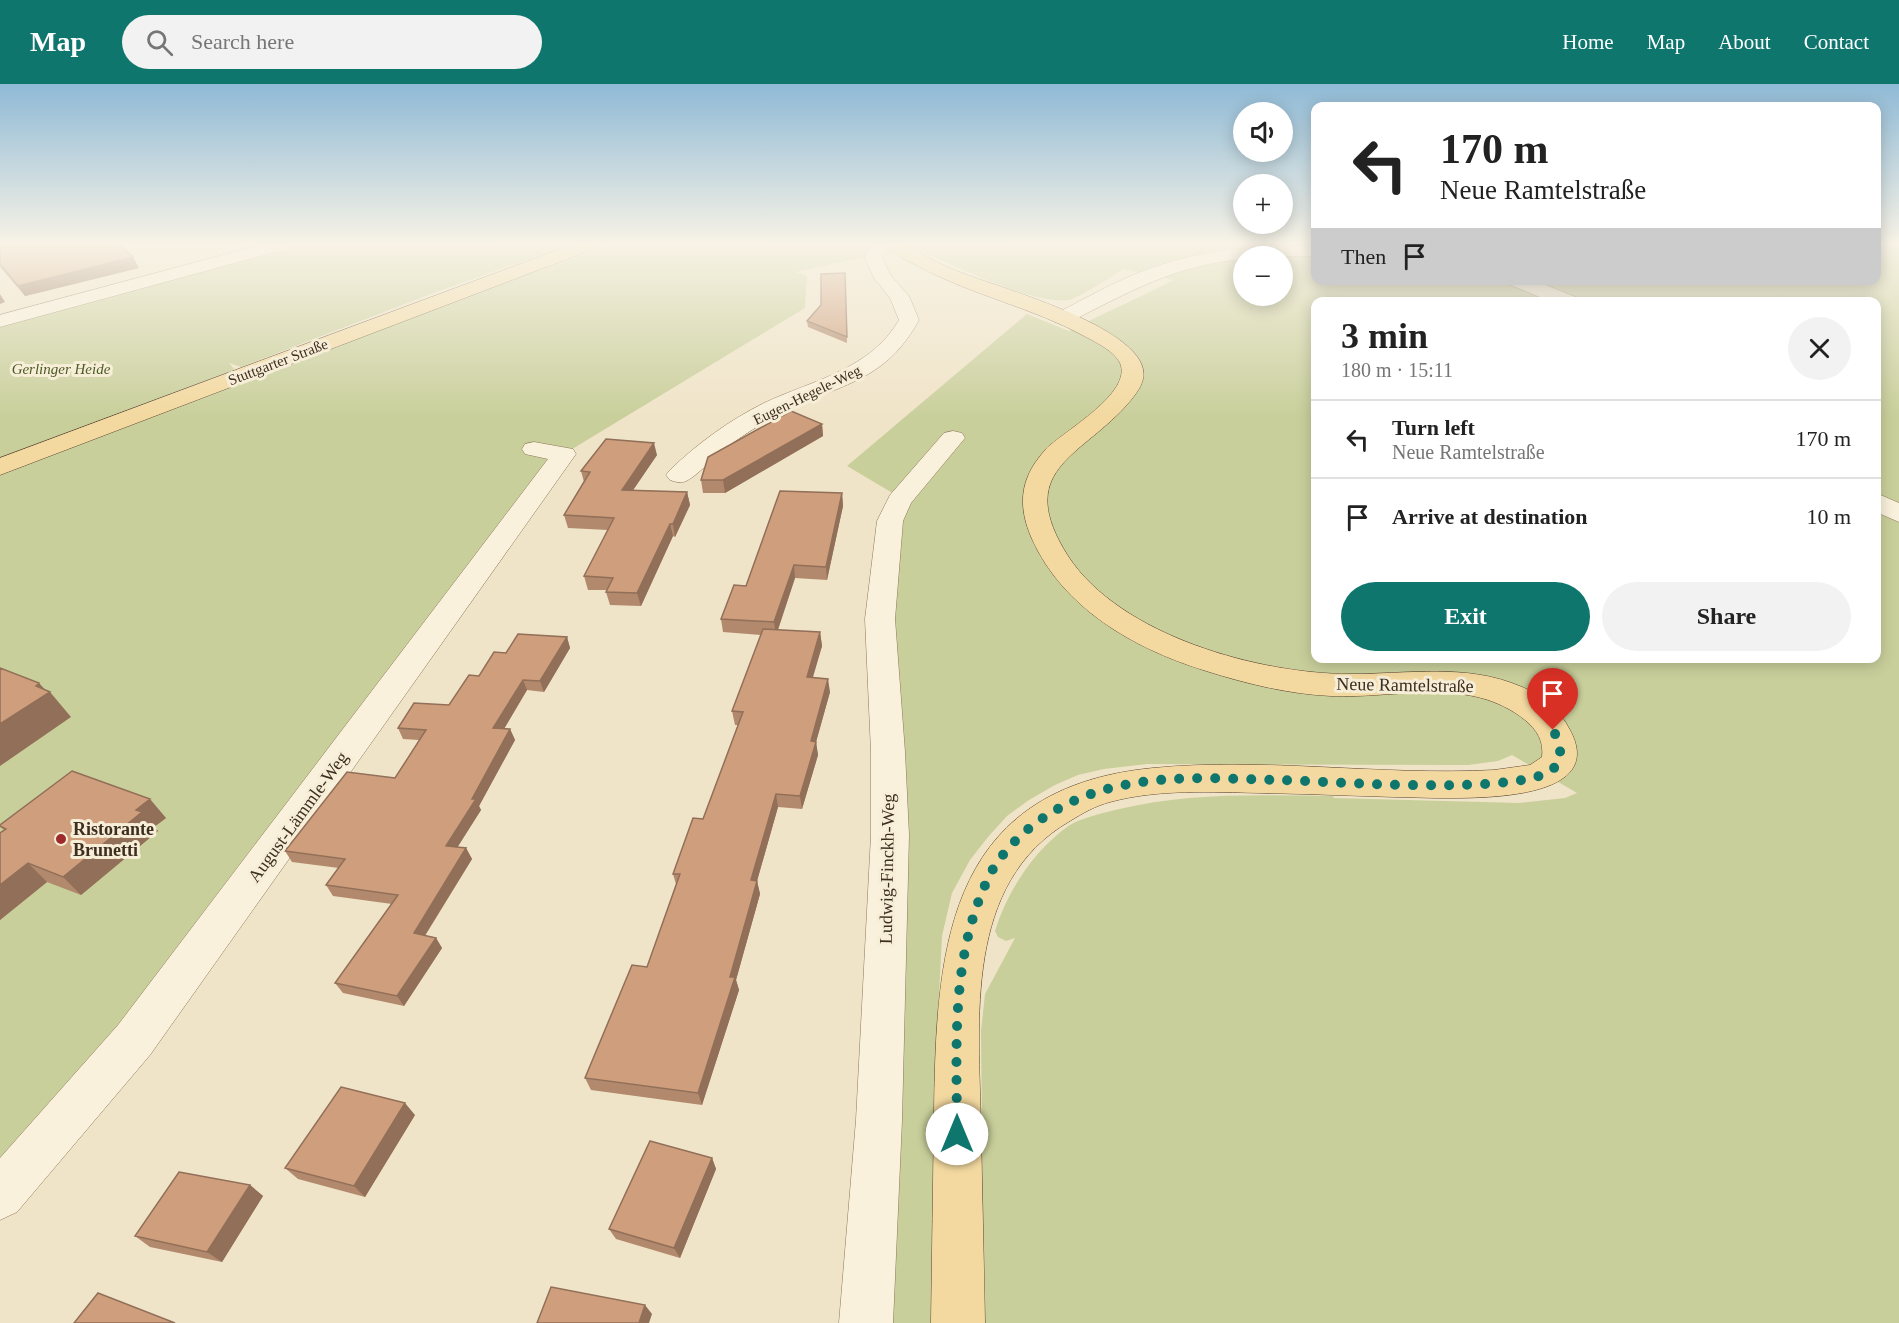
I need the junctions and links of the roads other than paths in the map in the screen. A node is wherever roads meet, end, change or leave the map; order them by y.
1 (71, 302) edge
2 (437, 302) edge
3 (901, 302) edge
4 (1020, 302) edge
5 (1096, 302) edge
6 (1062, 318) junction
7 (0, 321) edge
8 (953, 438) dead end
9 (534, 449) dead end
10 (0, 467) edge
11 (679, 475) dead end
12 (1881, 504) edge
13 (1899, 514) edge
14 (0, 1195) edge
15 (866, 1323) edge
16 (958, 1323) edge

1 - 7 street
2 - 10 main road, Stuttgarter Straße
3 - 11 street, Eugen-Hegele-Weg
4 - 6 main road, Neue Ramtelstraße
5 - 6 street
6 - 16 main road, Neue Ramtelstraße
8 - 15 street, Ludwig-Finckh-Weg
9 - 14 street, August-Lämmle-Weg
12 - 13 street

